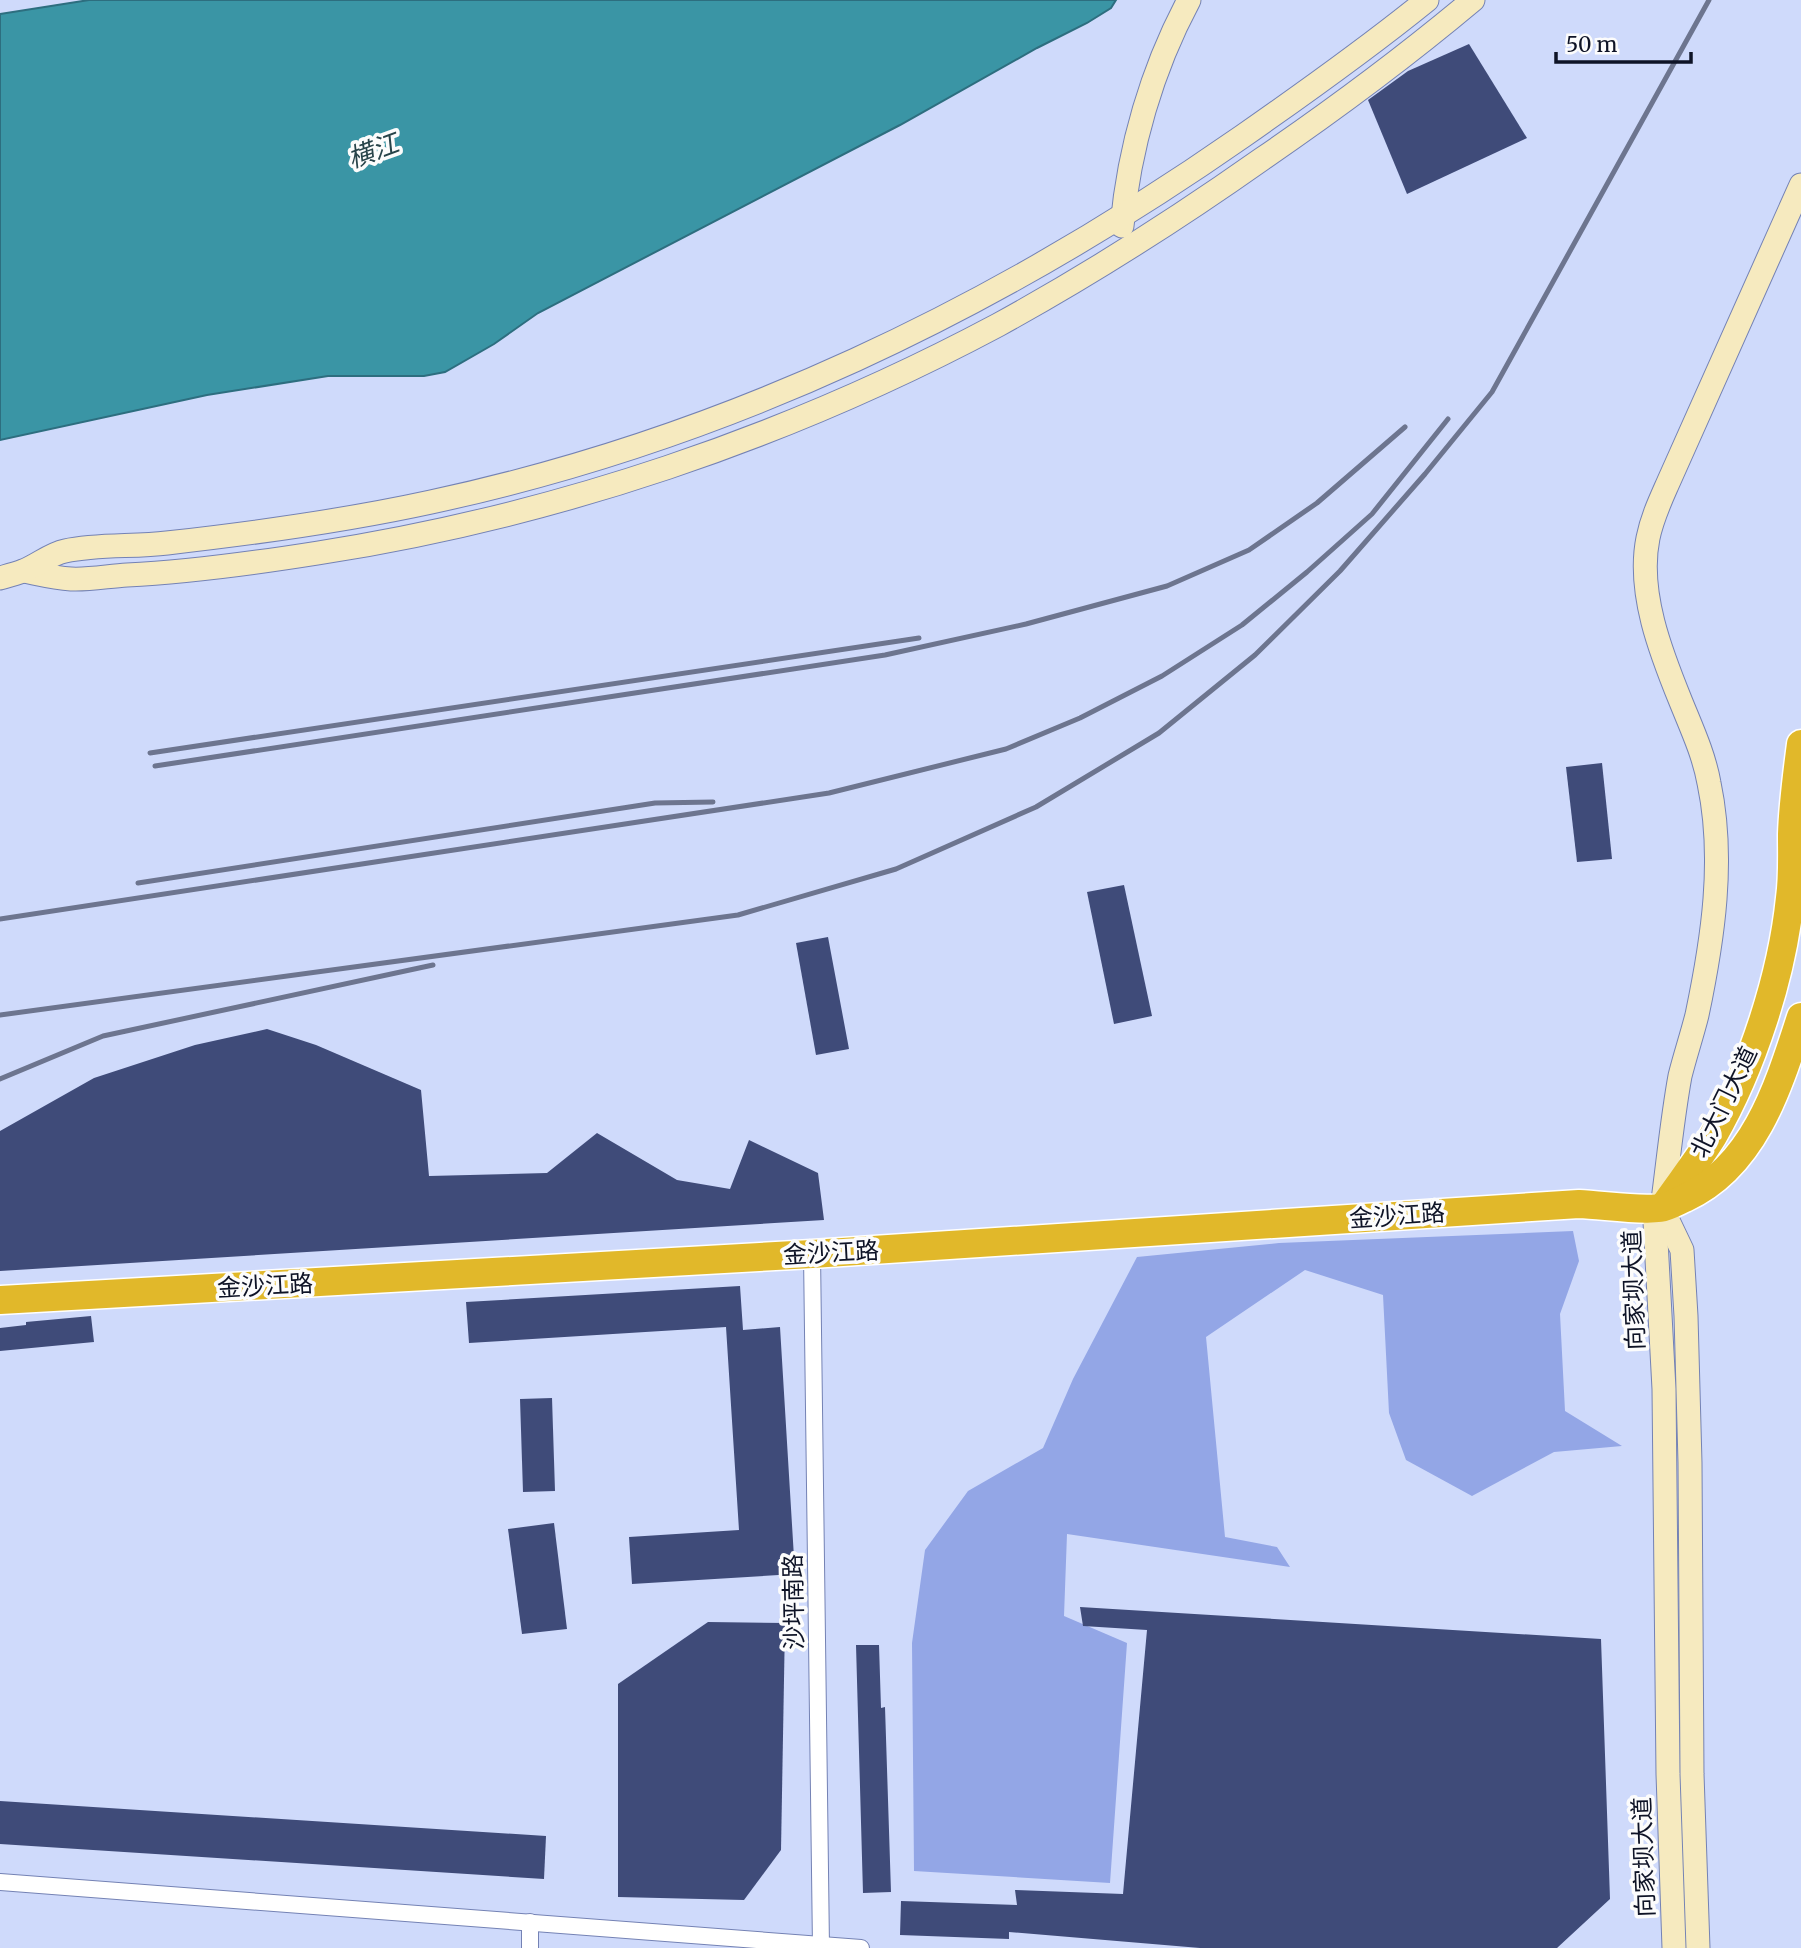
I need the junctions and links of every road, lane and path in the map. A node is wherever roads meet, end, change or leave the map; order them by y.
1 (1189, 0) edge
2 (1426, 0) edge
3 (1473, 0) edge
4 (1801, 185) edge
5 (1124, 207) junction
6 (1120, 253) junction
7 (24, 571) junction
8 (0, 578) edge
9 (1801, 744) edge
10 (1801, 1017) edge
11 (1662, 1208) junction
12 (812, 1254) junction
13 (0, 1300) edge
14 (0, 1882) edge
15 (530, 1922) junction
16 (667, 1940) edge
17 (821, 1946) edge
18 (530, 1948) edge
19 (861, 1948) edge
20 (1674, 1948) edge
21 (1698, 1948) edge

1 - 5 main road
2 - 5 main road
3 - 6 main road
4 - 11 main road
5 - 6 main road
5 - 7 main road
6 - 7 main road
7 - 8 main road
9 - 11 highway, 北大门大道
10 - 11 highway, 北大门大道
11 - 12 highway, 金沙江路
11 - 20 main road, 向家坝大道
11 - 21 main road, 向家坝大道
12 - 13 highway, 金沙江路
12 - 17 street, 沙坪南路
14 - 15 street
15 - 16 street
15 - 18 street
16 - 17 street
17 - 19 street

